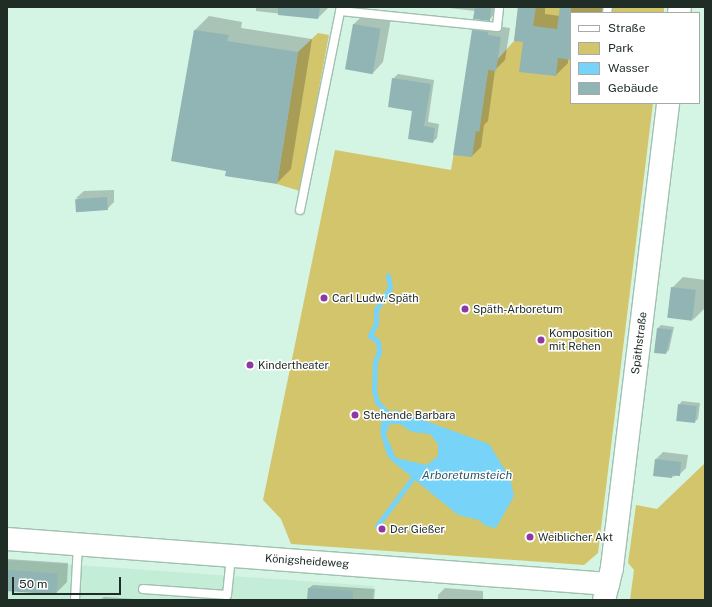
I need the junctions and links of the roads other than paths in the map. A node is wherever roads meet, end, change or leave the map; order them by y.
1 (499, 7) edge
2 (340, 9) edge
3 (668, 104) edge
4 (300, 210) dead end
5 (7, 539) edge
6 (78, 544) junction
7 (231, 556) junction
8 (143, 589) dead end
9 (606, 592) edge
10 (75, 600) edge

1 - 2 lane
2 - 4 lane
3 - 9 street, Späthstraße
5 - 6 street, Königsheideweg
6 - 7 street, Königsheideweg
6 - 10 lane
7 - 8 lane
7 - 9 street, Königsheideweg

